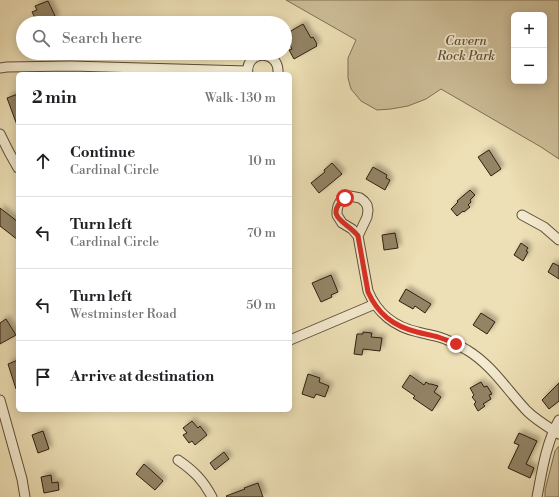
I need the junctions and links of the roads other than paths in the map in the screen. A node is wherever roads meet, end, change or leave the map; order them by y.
1 (251, 60) edge
2 (274, 60) edge
3 (0, 68) edge
4 (247, 72) edge
5 (278, 72) edge
6 (0, 134) edge
7 (16, 164) edge
8 (522, 215) dead end
9 (358, 236) dead end
10 (559, 240) edge
11 (375, 304) junction
12 (292, 339) edge
13 (0, 400) edge
14 (559, 420) edge
15 (556, 432) edge
16 (178, 460) dead end
17 (25, 497) edge
18 (212, 497) edge
19 (537, 497) edge

1 - 4 street
2 - 5 street
3 - 4 street
6 - 7 street
8 - 10 street
9 - 11 street
11 - 12 street
11 - 15 street
13 - 17 street
14 - 15 street
15 - 19 street
16 - 18 street

